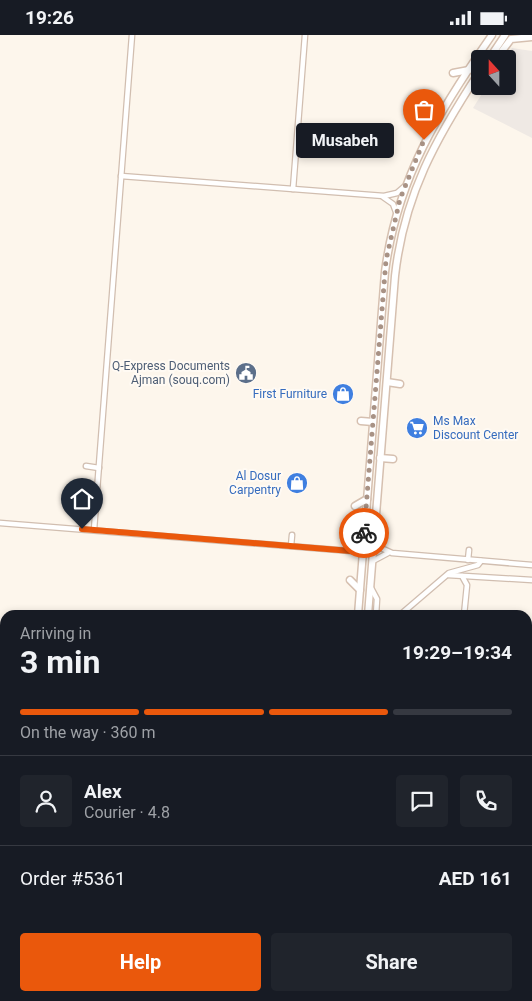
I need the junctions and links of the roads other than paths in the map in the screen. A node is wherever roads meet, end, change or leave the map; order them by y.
1 (132, 35) edge
2 (305, 35) edge
3 (492, 35) edge
4 (505, 35) edge
5 (518, 35) edge
6 (532, 36) edge
7 (494, 50) edge
8 (503, 50) edge
9 (469, 70) junction
10 (454, 73) dead end
11 (471, 85) edge
12 (121, 176) junction
13 (404, 187) junction
14 (293, 189) junction
15 (380, 196) junction
16 (396, 212) junction
17 (387, 382) junction
18 (400, 384) dead end
19 (361, 421) dead end
20 (373, 422) junction
21 (380, 458) junction
22 (393, 459) dead end
23 (86, 466) dead end
24 (99, 468) junction
25 (367, 499) junction
26 (355, 507) dead end
27 (0, 523) edge
28 (94, 530) junction
29 (292, 535) dead end
30 (374, 537) junction
31 (291, 546) junction
32 (469, 550) dead end
33 (363, 552) junction
34 (392, 553) junction
35 (468, 560) junction
36 (372, 561) junction
37 (481, 561) junction
38 (532, 565) edge
39 (461, 575) junction
40 (446, 576) junction
41 (350, 580) dead end
42 (532, 581) edge
43 (370, 586) junction
44 (360, 590) junction
45 (358, 610) edge
46 (368, 610) edge
47 (376, 610) edge
48 (406, 610) edge
49 (464, 610) edge

1 - 12 street
2 - 14 street
3 - 9 street
4 - 7 street
5 - 6 street
6 - 8 street
9 - 10 street
9 - 13 street
11 - 17 street
12 - 14 street
12 - 24 street
13 - 15 street
13 - 16 street
14 - 15 street
15 - 16 street
16 - 20 street
17 - 18 street
17 - 21 street
19 - 20 street
20 - 25 street
21 - 22 street
21 - 30 street
23 - 24 street
24 - 28 street
25 - 26 street
25 - 33 street
27 - 28 street
28 - 31 street
29 - 31 street
30 - 34 street
30 - 36 street
31 - 33 street
32 - 35 street
33 - 44 street
34 - 35 street
34 - 36 street
35 - 37 street
36 - 43 street
37 - 38 street
37 - 40 street
39 - 40 street
39 - 42 street
39 - 49 street
40 - 48 street
41 - 44 street
43 - 46 street
43 - 47 street
44 - 45 street

